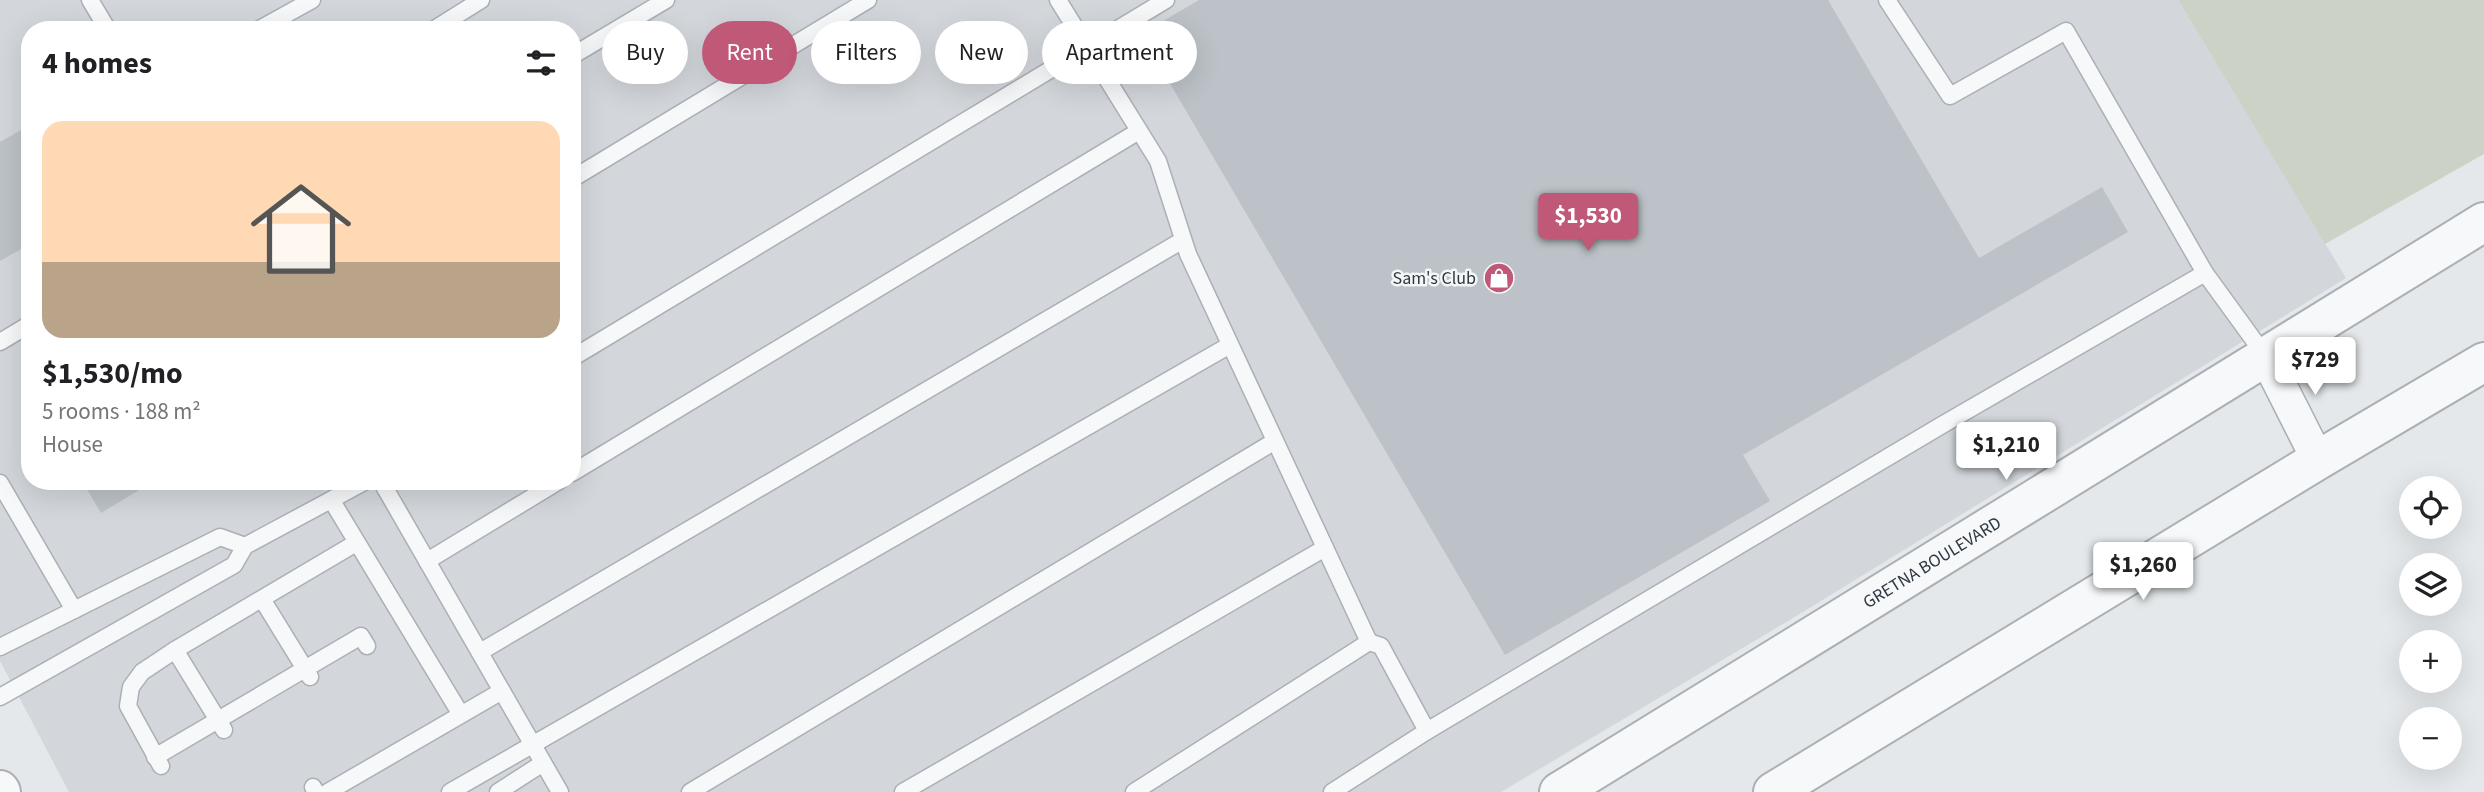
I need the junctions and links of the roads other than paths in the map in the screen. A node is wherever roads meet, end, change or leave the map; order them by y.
1 (91, 0) edge
2 (312, 0) edge
3 (481, 0) edge
4 (666, 0) edge
5 (868, 0) edge
6 (1058, 0) edge
7 (1166, 0) edge
8 (1887, 0) edge
9 (103, 21) edge
10 (274, 21) edge
11 (447, 21) edge
12 (1071, 21) edge
13 (1131, 21) edge
14 (581, 51) edge
15 (1042, 75) edge
16 (1110, 84) edge
17 (1139, 131) junction
18 (581, 174) edge
19 (2484, 222) edge
20 (1183, 240) junction
21 (2205, 273) junction
22 (21, 329) edge
23 (0, 342) edge
24 (1230, 345) junction
25 (581, 353) edge
26 (2266, 357) junction
27 (2484, 362) edge
28 (1275, 441) junction
29 (2318, 460) junction
30 (581, 468) edge
31 (0, 483) edge
32 (351, 490) edge
33 (386, 490) edge
34 (544, 490) edge
35 (332, 501) junction
36 (356, 542) junction
37 (245, 547) junction
38 (1325, 548) junction
39 (427, 561) junction
40 (262, 599) junction
41 (74, 610) junction
42 (364, 641) dead end
43 (1369, 642) junction
44 (0, 647) edge
45 (175, 650) junction
46 (480, 652) junction
47 (307, 674) junction
48 (502, 691) junction
49 (0, 697) edge
50 (460, 713) junction
51 (221, 725) junction
52 (1427, 730) junction
53 (533, 744) junction
54 (543, 763) junction
55 (319, 790) edge
56 (450, 792) edge
57 (498, 792) edge
58 (559, 792) edge
59 (690, 792) edge
60 (903, 792) edge
61 (1134, 792) edge
62 (1332, 792) edge
63 (1559, 792) edge
64 (1773, 792) edge

1 - 9 lane
2 - 10 lane
3 - 11 lane
4 - 14 lane
5 - 18 lane
6 - 12 lane
7 - 13 lane
8 - 21 lane
15 - 25 lane
16 - 17 lane
17 - 20 lane
17 - 30 lane
19 - 26 street, GRETNA BOULEVARD
20 - 24 lane
20 - 46 lane
21 - 26 lane
21 - 52 lane
22 - 23 lane
24 - 28 lane
24 - 53 lane
26 - 29 street
26 - 63 street, GRETNA BOULEVARD
27 - 29 street
28 - 38 lane
28 - 59 lane
29 - 64 street
31 - 41 lane
32 - 35 lane
33 - 39 lane
34 - 39 lane
35 - 36 lane
35 - 37 lane
36 - 40 lane
36 - 50 lane
37 - 41 lane
37 - 49 lane
38 - 43 lane
38 - 60 lane
39 - 46 lane
40 - 45 lane
40 - 47 lane
41 - 44 lane
42 - 47 lane
43 - 52 lane
43 - 61 lane
45 - 51 lane
45 - 51 lane
46 - 48 lane
47 - 51 lane
48 - 50 lane
48 - 53 lane
50 - 55 lane
52 - 62 lane
53 - 54 lane
53 - 56 lane
54 - 57 lane
54 - 58 lane

